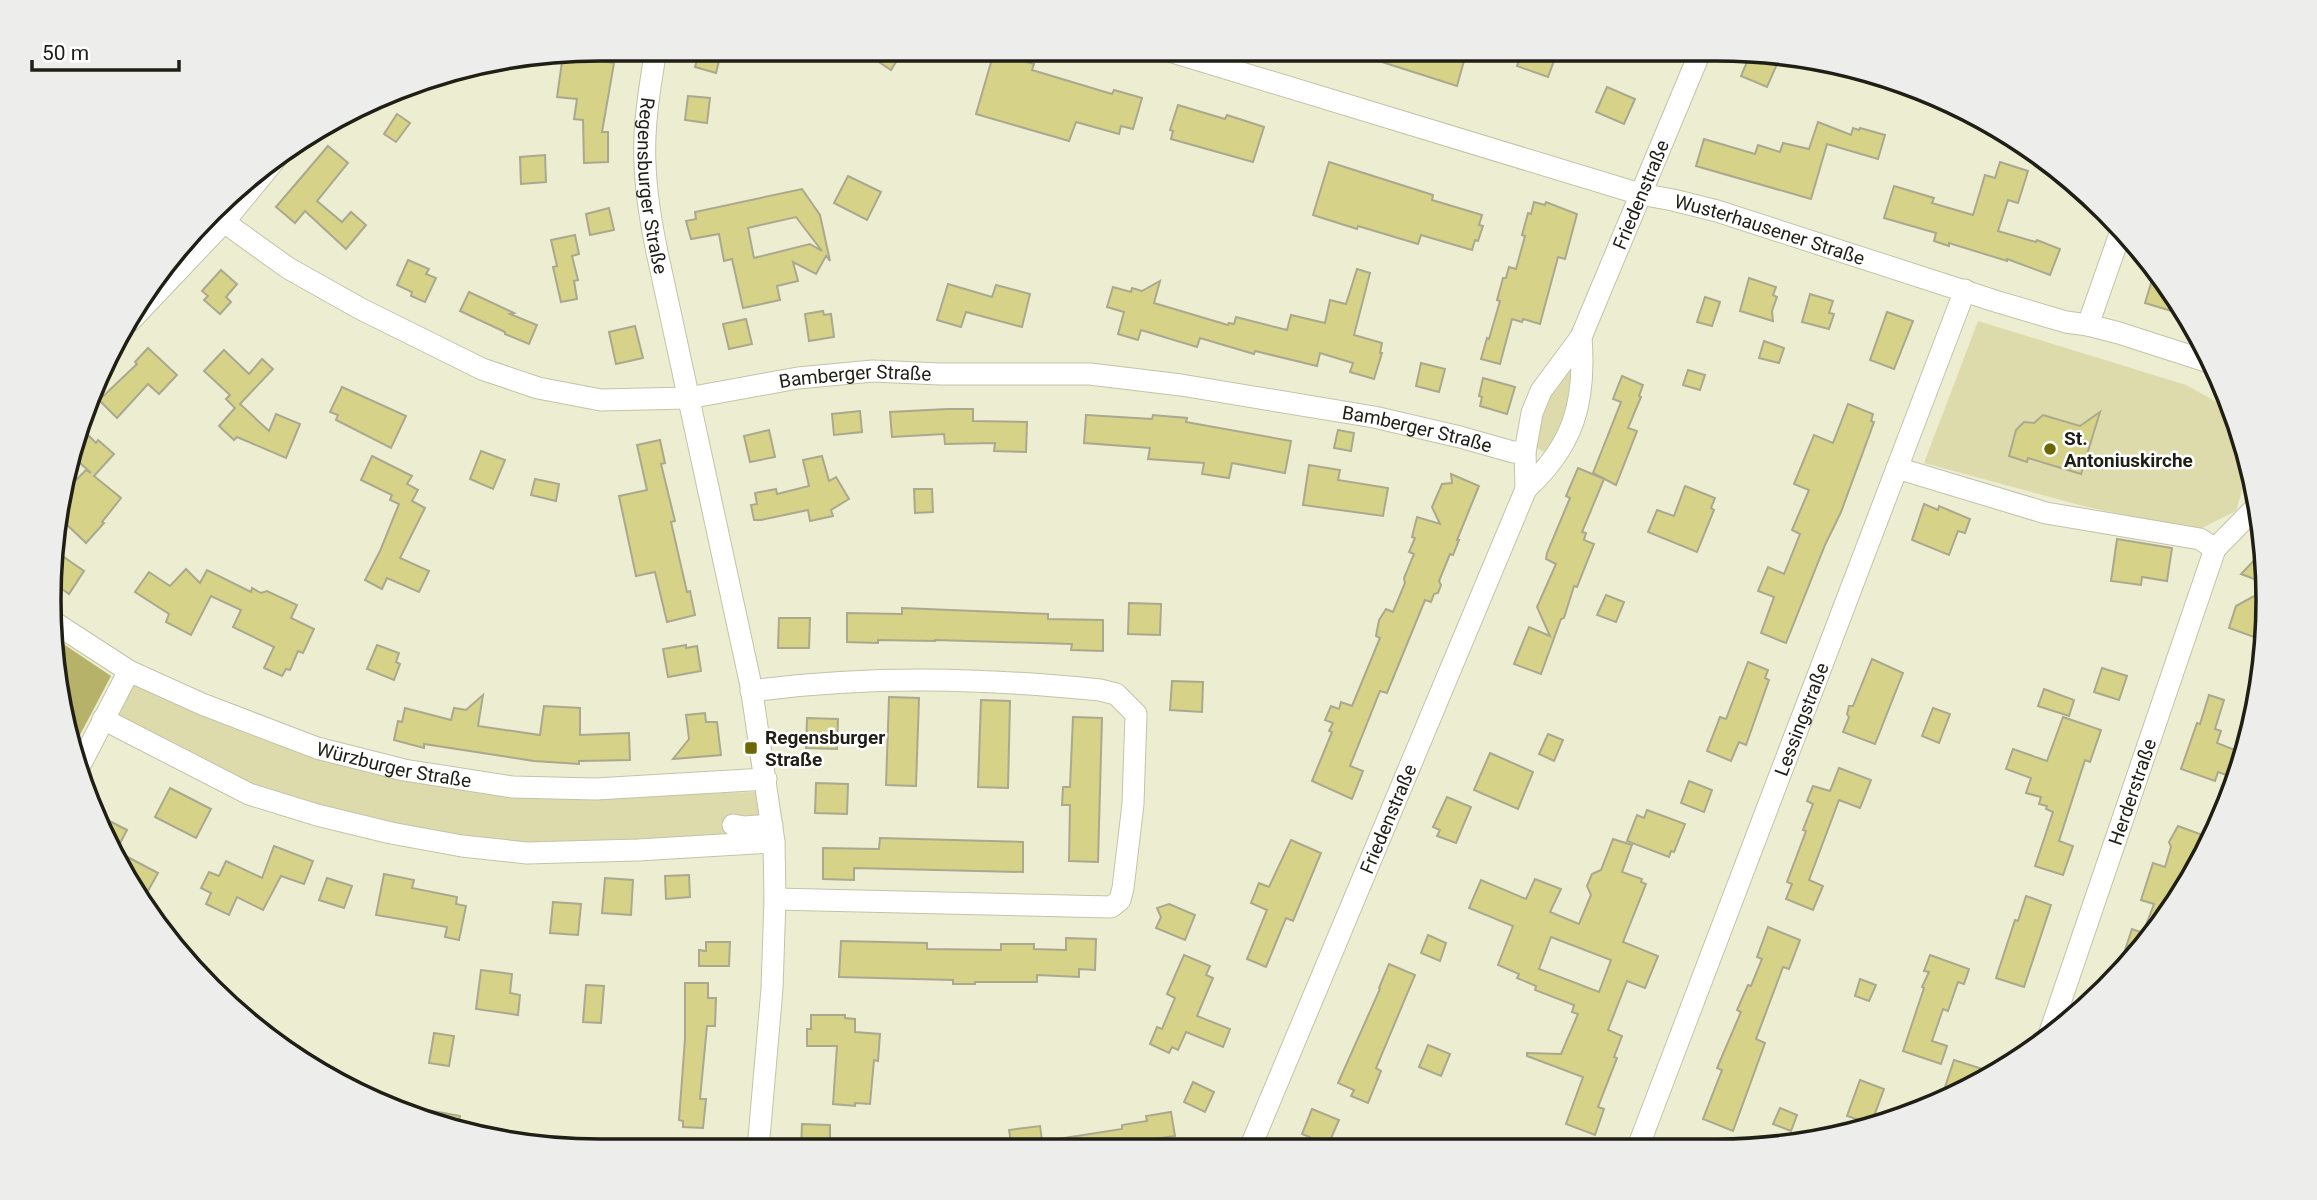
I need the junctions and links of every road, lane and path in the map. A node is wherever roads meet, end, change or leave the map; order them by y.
1 (654, 61) edge
2 (1202, 61) edge
3 (1696, 61) edge
4 (248, 192) edge
5 (1640, 194) junction
6 (224, 222) junction
7 (2118, 240) edge
8 (162, 288) edge
9 (1965, 290) junction
10 (2088, 325) junction
11 (1581, 337) junction
12 (2198, 359) edge
13 (688, 398) junction
14 (1525, 453) junction
15 (1897, 468) junction
16 (1526, 489) junction
17 (2248, 515) edge
18 (2215, 549) junction
19 (62, 627) edge
20 (129, 671) junction
21 (751, 691) junction
22 (103, 719) junction
23 (85, 755) edge
24 (766, 779) junction
25 (733, 825) dead end
26 (773, 834) junction
27 (775, 899) junction
28 (2054, 1019) edge
29 (759, 1139) edge
30 (1254, 1139) edge
31 (1641, 1139) edge

1 - 13 street, Regensburger Straße
2 - 5 street, Wusterhausener Straße
3 - 5 street, Friedenstraße
4 - 6 street
5 - 9 street, Wusterhausener Straße
5 - 11 street, Friedenstraße
6 - 8 street
6 - 13 street, Bamberger Straße
7 - 10 street
9 - 10 street, Wusterhausener Straße
9 - 15 street, Lessingstraße
10 - 12 street, Wusterhausener Straße
11 - 14 street, Friedenstraße
11 - 16 street, Friedenstraße
13 - 14 street, Bamberger Straße
13 - 21 street, Regensburger Straße
14 - 16 street, Friedenstraße
15 - 18 street
15 - 31 street, Lessingstraße
16 - 30 street, Friedenstraße
17 - 18 street
18 - 28 street, Herderstraße
19 - 20 street, Würzburger Straße
20 - 22 street
20 - 24 street, Würzburger Straße
21 - 24 street, Regensburger Straße
21 - 27 street
22 - 23 street
22 - 26 street
24 - 26 street, Regensburger Straße
25 - 26 street
26 - 27 street, Regensburger Straße
27 - 29 street, Regensburger Straße

